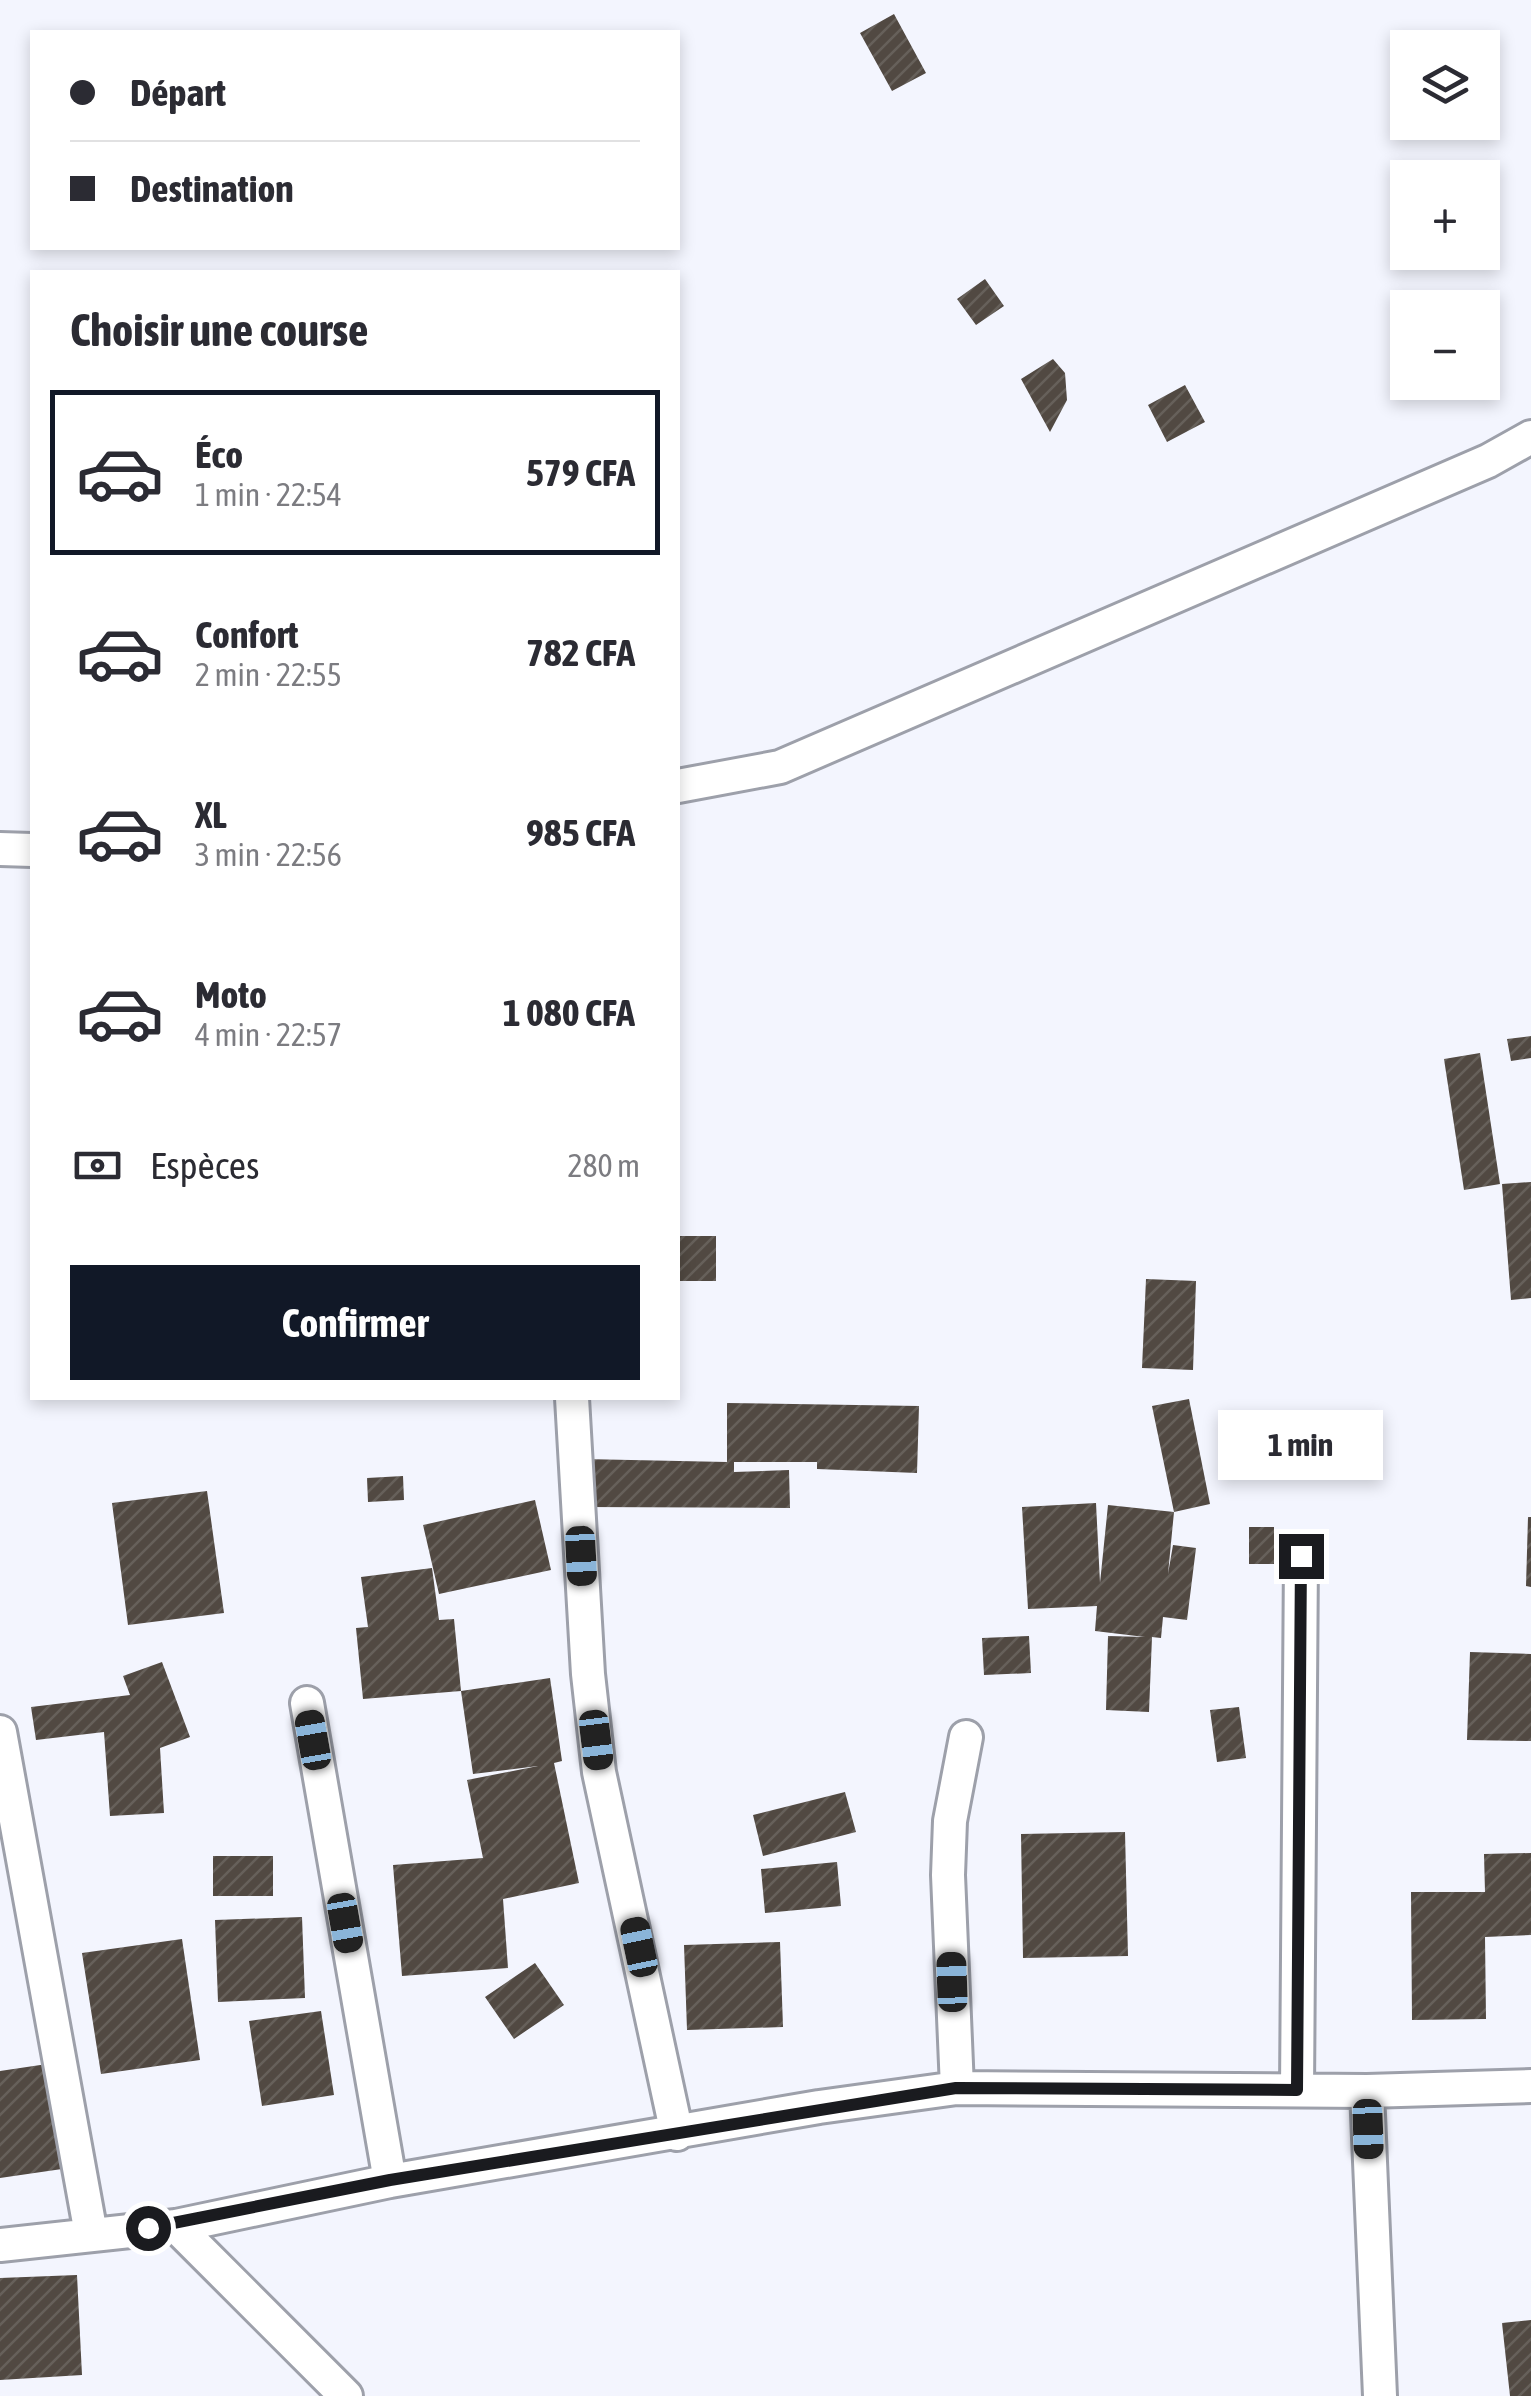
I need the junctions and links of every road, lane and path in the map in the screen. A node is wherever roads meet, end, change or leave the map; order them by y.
1 (1531, 437) edge
2 (680, 786) edge
3 (0, 849) edge
4 (30, 850) edge
5 (572, 1400) edge
6 (1301, 1556) dead end
7 (306, 1703) dead end
8 (0, 1732) edge
9 (966, 1737) dead end
10 (1531, 2086) edge
11 (956, 2088) junction
12 (1297, 2090) junction
13 (1367, 2091) junction
14 (677, 2134) junction
15 (390, 2180) junction
16 (176, 2226) junction
17 (91, 2234) junction
18 (0, 2245) edge
19 (346, 2396) edge
20 (1380, 2396) edge

1 - 2 street
3 - 4 street
5 - 14 street
6 - 12 street
7 - 15 street
8 - 17 street
9 - 11 street
10 - 13 street
11 - 12 street
11 - 14 street
12 - 13 street
13 - 20 street
14 - 15 street
15 - 16 street
16 - 17 street
16 - 19 street
17 - 18 street

